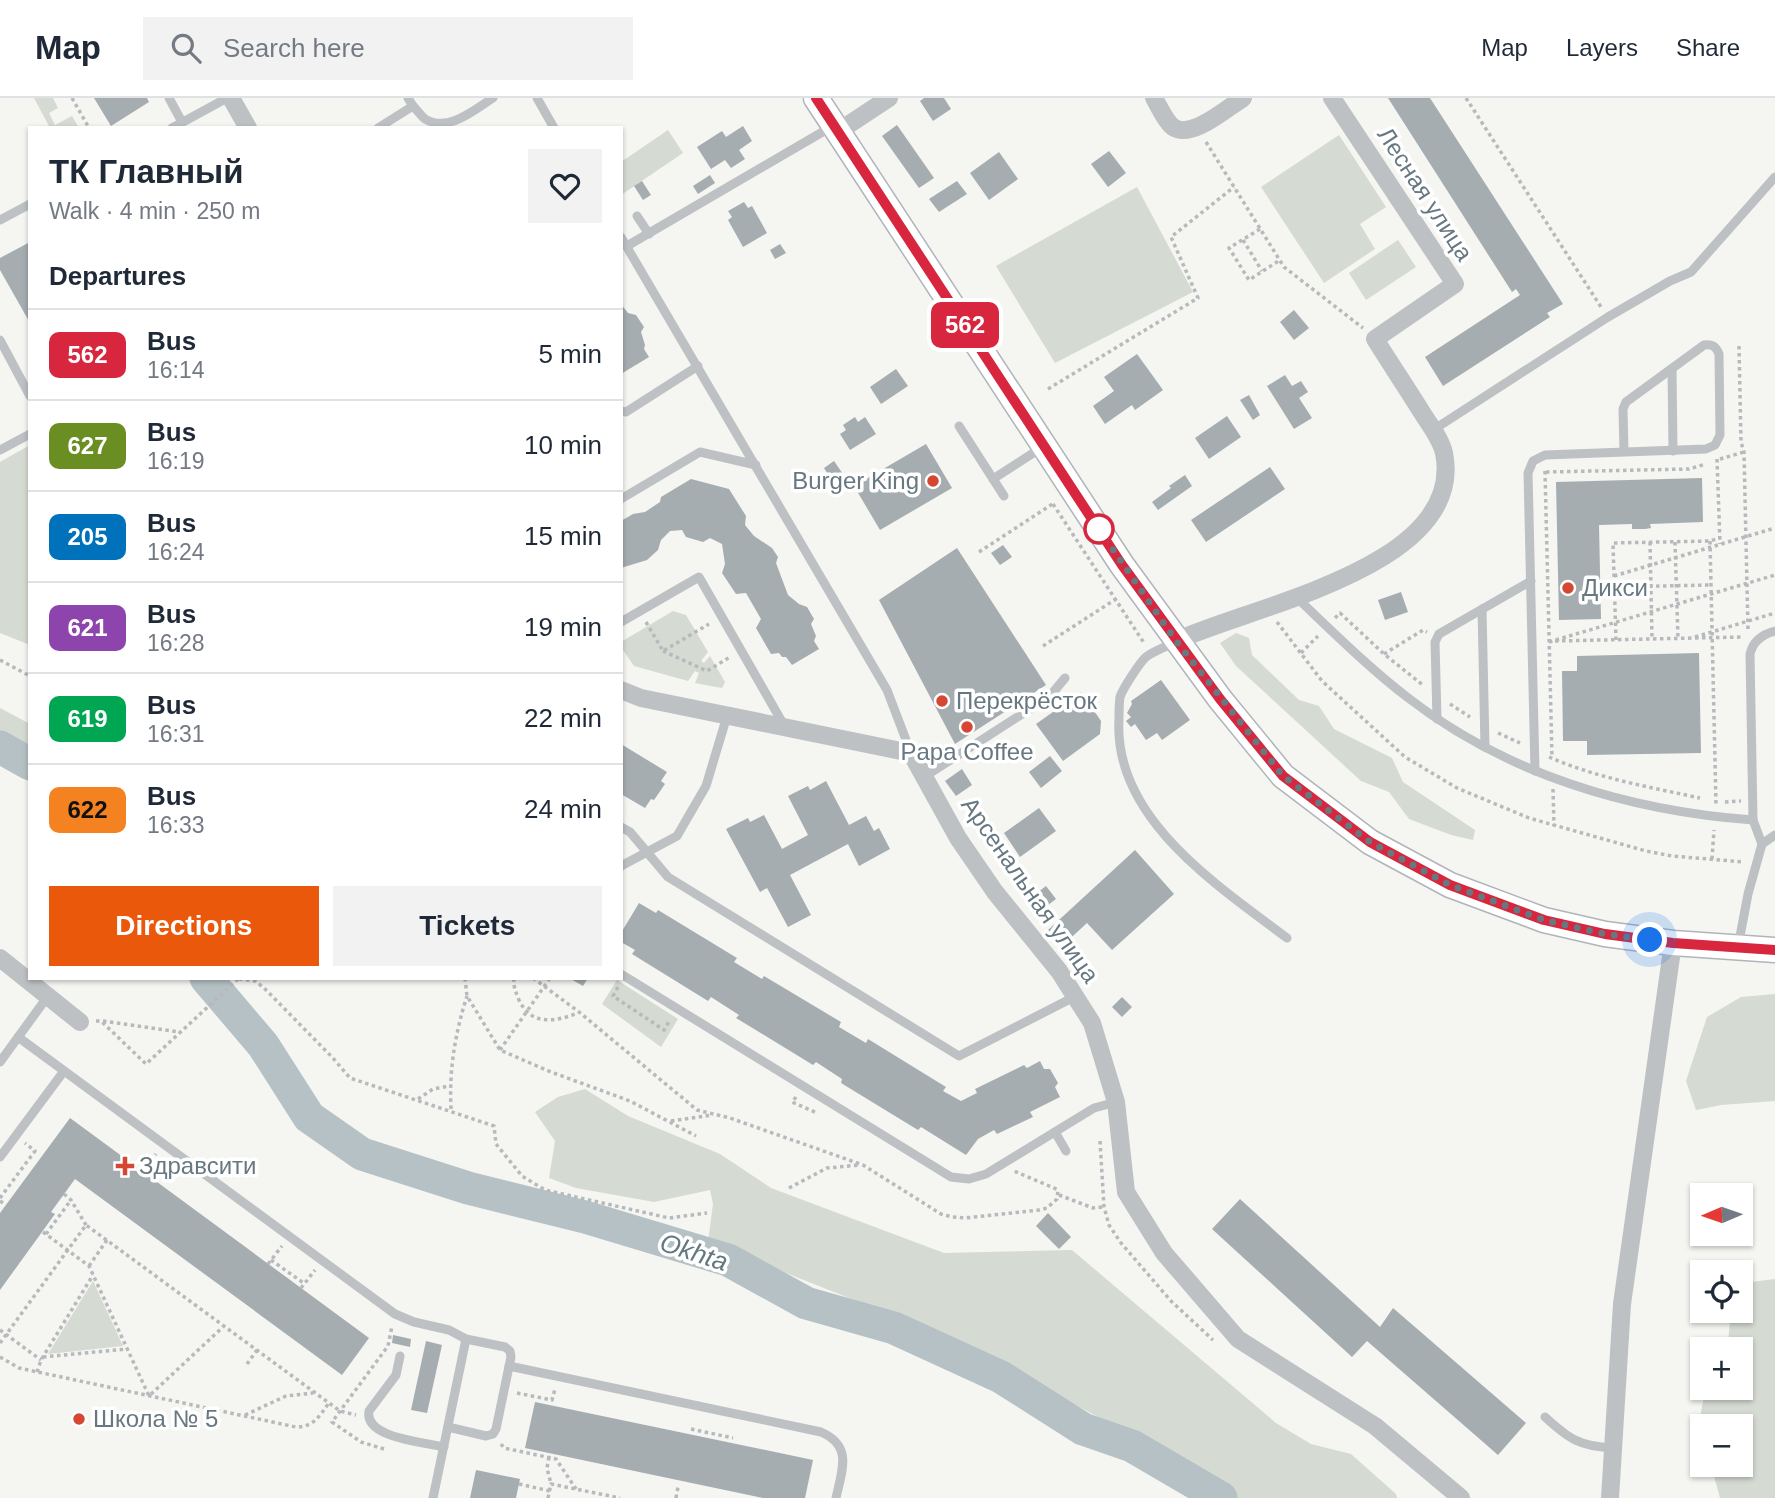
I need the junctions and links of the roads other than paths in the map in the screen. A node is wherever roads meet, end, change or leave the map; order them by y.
1 (169, 98) edge
2 (229, 98) edge
3 (493, 98) edge
4 (537, 98) edge
5 (816, 98) edge
6 (889, 98) edge
7 (1154, 98) edge
8 (1243, 98) edge
9 (1332, 98) edge
10 (411, 102) edge
11 (182, 122) junction
12 (175, 126) edge
13 (247, 126) edge
14 (382, 126) edge
15 (553, 126) edge
16 (837, 128) junction
17 (1775, 177) edge
18 (28, 205) edge
19 (636, 216) dead end
20 (0, 220) edge
21 (649, 234) junction
22 (623, 240) edge
23 (627, 246) junction
24 (0, 340) edge
25 (698, 366) junction
26 (1672, 369) junction
27 (28, 392) edge
28 (623, 411) edge
29 (959, 426) dead end
30 (1433, 430) junction
31 (28, 435) edge
32 (1044, 446) junction
33 (0, 450) edge
34 (1674, 451) junction
35 (1624, 452) junction
36 (756, 465) junction
37 (993, 479) junction
38 (1004, 496) dead end
39 (623, 498) edge
40 (1531, 581) junction
41 (1296, 597) junction
42 (1482, 609) junction
43 (623, 621) edge
44 (1775, 631) edge
45 (1176, 641) junction
46 (1065, 678) dead end
47 (623, 691) edge
48 (727, 716) junction
49 (1437, 719) junction
50 (786, 728) junction
51 (1485, 747) junction
52 (911, 753) junction
53 (1535, 771) junction
54 (924, 777) junction
55 (1753, 820) junction
56 (623, 828) edge
57 (1775, 835) edge
58 (1762, 844) junction
59 (647, 853) junction
60 (623, 865) edge
61 (1287, 938) dead end
62 (1673, 943) junction
63 (1738, 949) junction
64 (1775, 950) edge
65 (0, 958) edge
66 (623, 975) edge
67 (48, 996) junction
68 (1076, 996) junction
69 (80, 1022) road end
70 (18, 1037) junction
71 (0, 1062) edge
72 (64, 1071) junction
73 (1115, 1102) junction
74 (1055, 1132) junction
75 (1066, 1152) dead end
76 (0, 1157) edge
77 (466, 1339) junction
78 (400, 1356) dead end
79 (509, 1366) junction
80 (1545, 1417) dead end
81 (448, 1427) junction
82 (444, 1447) junction
83 (1612, 1448) junction
84 (433, 1498) edge
85 (836, 1498) edge
86 (1461, 1498) edge
87 (1610, 1498) edge

1 - 11 lane
2 - 11 lane
2 - 13 street
3 - 10 lane
4 - 15 lane
5 - 16 main road
6 - 16 street
7 - 8 street
9 - 30 street, Лесная улица
10 - 14 lane
11 - 12 lane
16 - 21 lane
16 - 32 main road
17 - 30 lane
18 - 20 lane
19 - 21 lane
21 - 23 lane
22 - 23 lane
23 - 25 lane
24 - 27 lane
25 - 28 lane
25 - 36 lane
26 - 34 lane
26 - 34 lane
26 - 35 lane
29 - 37 lane
30 - 41 street
31 - 33 lane
32 - 37 lane
32 - 45 main road
34 - 35 lane
35 - 40 lane
36 - 39 lane
36 - 52 lane
37 - 38 lane
40 - 42 lane
40 - 53 lane
41 - 45 street
41 - 49 lane
42 - 49 lane
42 - 51 lane
43 - 50 lane
44 - 55 lane
45 - 61 lane
45 - 62 main road
46 - 54 lane
47 - 48 street
48 - 50 street
48 - 59 lane
49 - 51 lane
50 - 52 street
51 - 53 lane
52 - 54 street, Арсенальная улица
53 - 55 lane
54 - 68 street, Арсенальная улица
55 - 58 lane
56 - 59 lane
57 - 58 lane
58 - 63 lane
59 - 60 lane
59 - 68 lane
62 - 63 main road
62 - 83 street
63 - 64 main road
65 - 67 street
66 - 74 lane
67 - 69 street
67 - 70 lane
68 - 73 street, Арсенальная улица
70 - 71 lane
70 - 72 lane
72 - 76 lane
72 - 77 lane
73 - 74 lane
73 - 86 street, Арсенальная улица
74 - 75 lane
77 - 79 lane
77 - 81 lane
78 - 82 lane
79 - 81 lane
79 - 85 lane
80 - 83 lane
81 - 82 lane
82 - 84 lane
83 - 87 street

